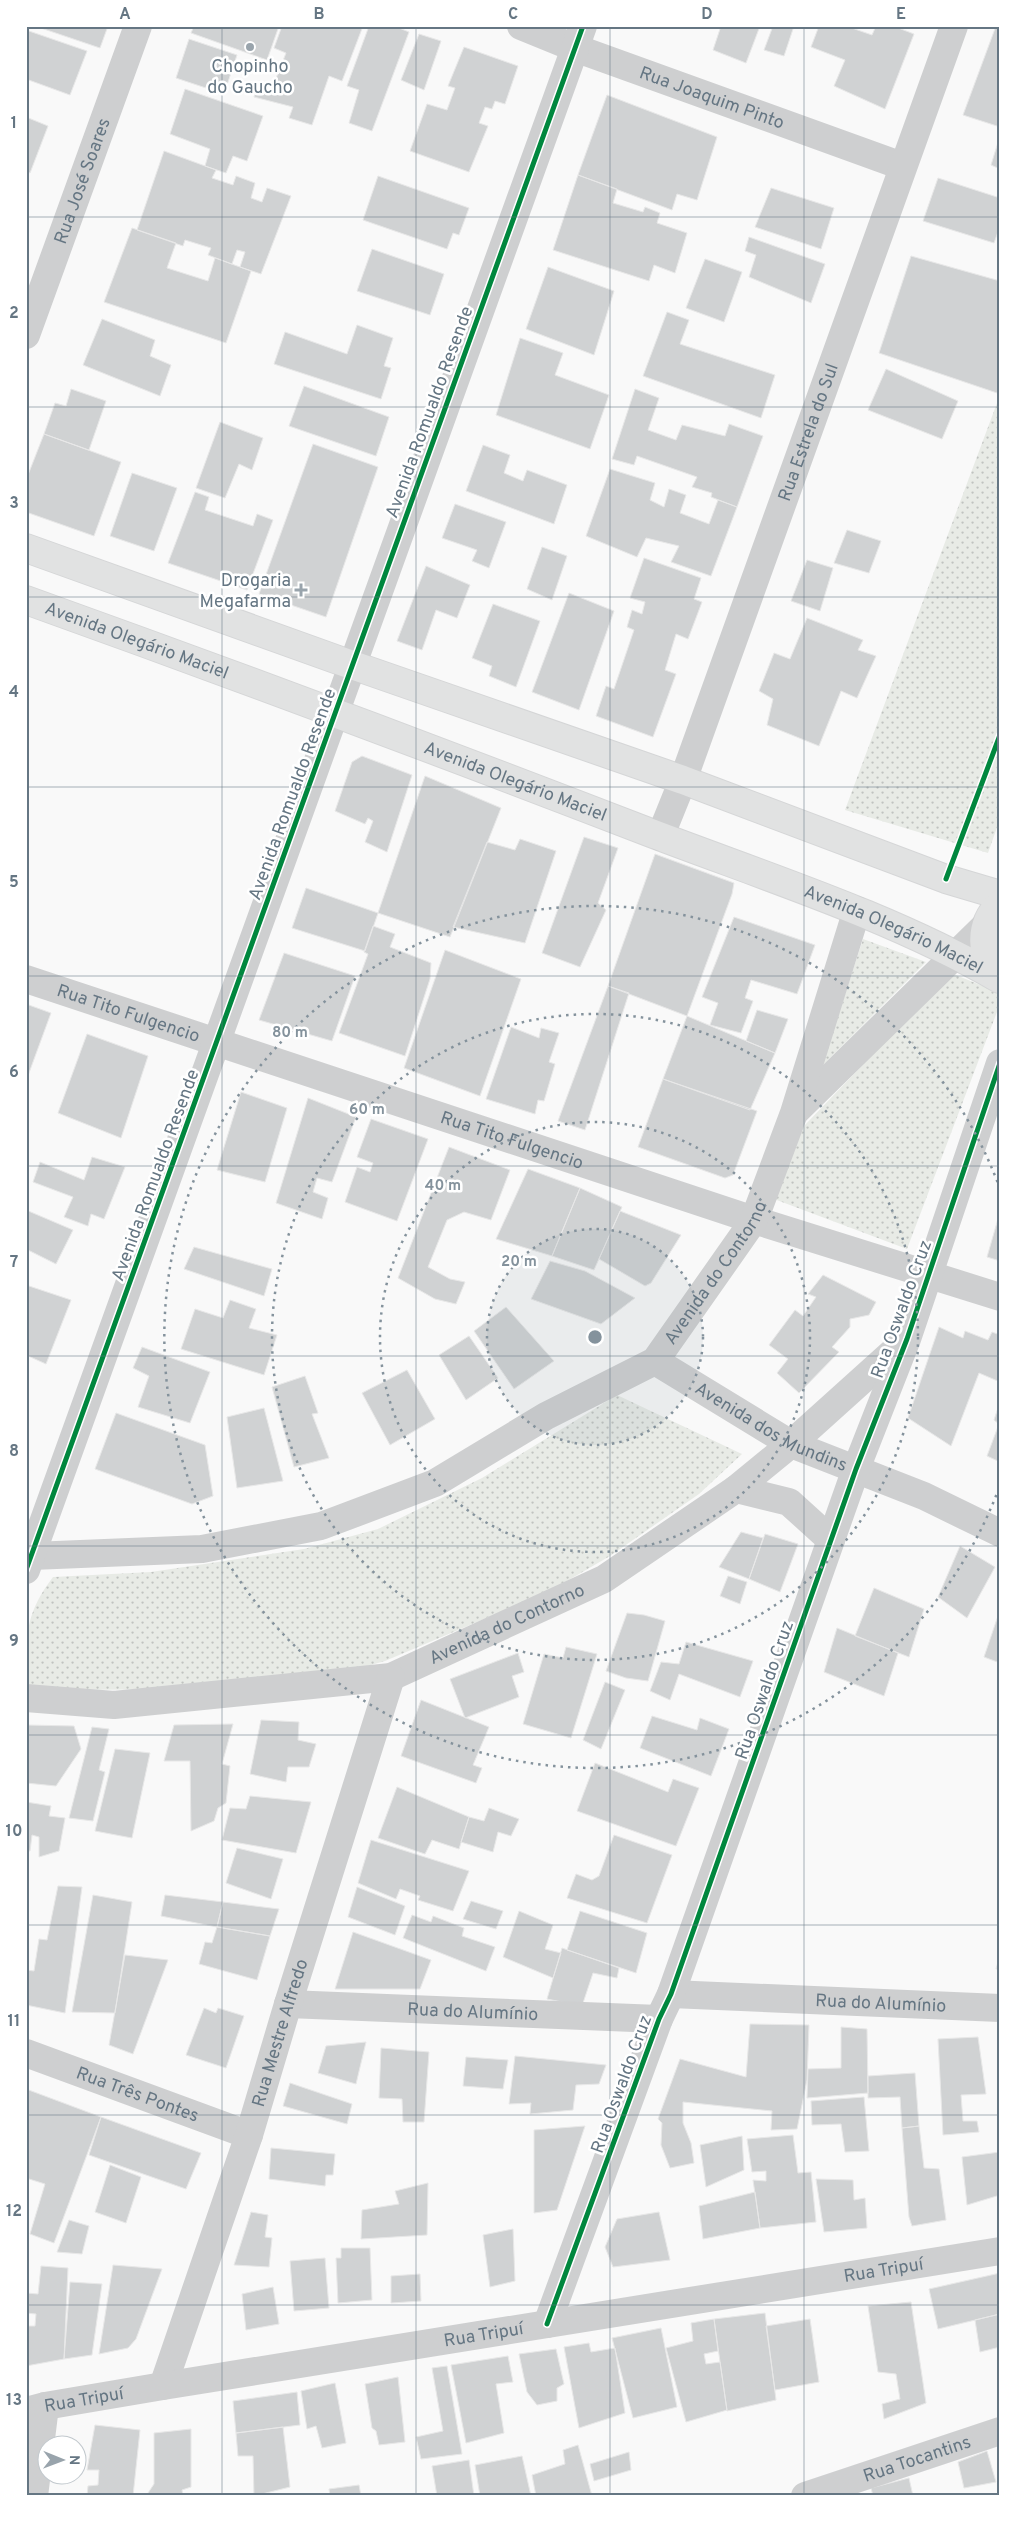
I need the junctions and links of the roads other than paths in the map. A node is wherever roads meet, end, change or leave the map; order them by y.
1 (138, 26) edge
2 (521, 26) edge
3 (954, 26) edge
4 (579, 37) edge
5 (902, 166) junction
6 (26, 335) edge
7 (26, 548) edge
8 (26, 600) edge
9 (352, 666) junction
10 (336, 712) junction
11 (684, 780) junction
12 (660, 837) junction
13 (1000, 895) edge
14 (857, 910) junction
15 (993, 914) edge
16 (955, 953) junction
17 (26, 979) edge
18 (1000, 979) edge
19 (218, 1041) junction
20 (1000, 1063) edge
21 (794, 1113) junction
22 (754, 1220) junction
23 (929, 1275) junction
24 (1000, 1297) edge
25 (907, 1339) junction
26 (655, 1361) junction
27 (791, 1444) junction
28 (856, 1468) junction
29 (736, 1489) junction
30 (1000, 1533) edge
31 (831, 1540) junction
32 (28, 1560) edge
33 (391, 1677) junction
34 (26, 1698) edge
35 (671, 1994) junction
36 (288, 2004) junction
37 (1000, 2008) edge
38 (659, 2019) junction
39 (26, 2052) edge
40 (249, 2135) junction
41 (1000, 2251) edge
42 (547, 2324) junction
43 (163, 2386) junction
44 (36, 2409) edge
45 (1000, 2432) edge
46 (34, 2496) edge
47 (805, 2496) edge

1 - 6 street, Rua José Soares
2 - 4 street, Rua Joaquim Pinto
3 - 5 street, Rua Estrela do Sul
4 - 5 street, Rua Joaquim Pinto
4 - 9 street, Avenida Romualdo Resende
5 - 11 street, Rua Estrela do Sul
7 - 9 main road
8 - 10 main road, Avenida Olegário Maciel
9 - 10 street, Avenida Romualdo Resende
9 - 11 main road
10 - 12 main road, Avenida Olegário Maciel
10 - 19 street, Avenida Romualdo Resende
11 - 12 street, Rua Estrela do Sul
11 - 13 main road
12 - 14 main road, Avenida Olegário Maciel
14 - 16 main road, Avenida Olegário Maciel
14 - 21 street, Avenida do Contorno
15 - 16 street, Avenida do Contorno
15 - 18 main road
16 - 18 main road, Avenida Olegário Maciel
16 - 21 street, Avenida do Contorno
17 - 19 street, Rua Tito Fulgencio
19 - 22 street, Rua Tito Fulgencio
19 - 32 street, Avenida Romualdo Resende
20 - 23 street, Rua Oswaldo Cruz
21 - 22 street, Avenida do Contorno
22 - 23 street, Rua Tito Fulgencio
22 - 26 street, Avenida do Contorno
23 - 24 street, Rua Tito Fulgencio
23 - 25 street, Rua Oswaldo Cruz
25 - 27 street, Avenida do Contorno
25 - 28 street, Rua Oswaldo Cruz
26 - 27 street, Avenida dos Mundins
26 - 32 street, Avenida do Contorno
27 - 28 street, Avenida dos Mundins
27 - 29 street, Avenida do Contorno
28 - 30 street, Avenida dos Mundins
28 - 31 street, Rua Oswaldo Cruz
29 - 31 street
29 - 33 street, Avenida do Contorno
31 - 35 street, Rua Oswaldo Cruz
33 - 34 street, Avenida do Contorno
33 - 36 street, Rua Mestre Alfredo
35 - 37 street, Rua do Alumínio
35 - 38 street, Rua Oswaldo Cruz
36 - 38 street, Rua do Alumínio
36 - 40 street, Rua Mestre Alfredo
38 - 42 street, Rua Oswaldo Cruz
39 - 40 street, Rua Três Pontes
40 - 43 street, Rua Mestre Alfredo
41 - 42 street, Rua Tripuí
42 - 43 street, Rua Tripuí
43 - 44 street, Rua Tripuí
44 - 46 street
45 - 47 street, Rua Tocantins

